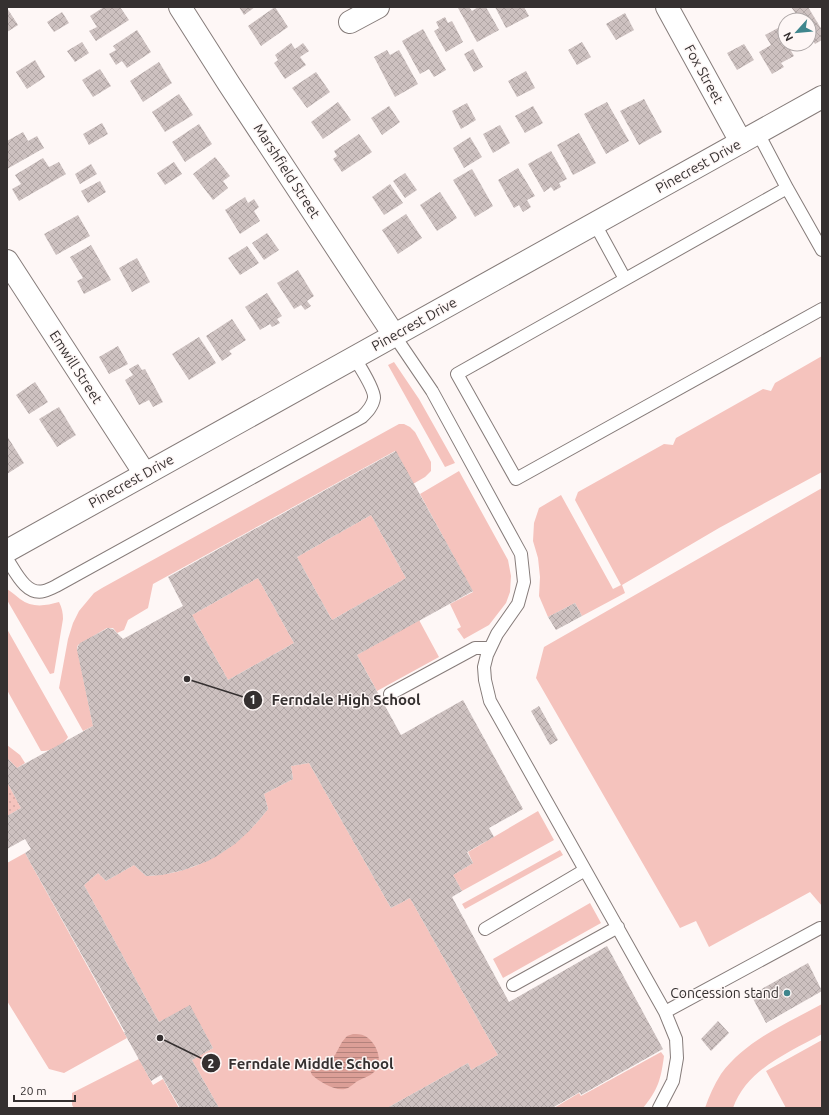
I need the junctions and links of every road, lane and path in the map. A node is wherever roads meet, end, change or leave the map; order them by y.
1 (180, 7) edge
2 (378, 7) edge
3 (667, 7) edge
4 (350, 22) dead end
5 (822, 97) edge
6 (750, 137) junction
7 (787, 188) junction
8 (595, 224) junction
9 (822, 250) edge
10 (7, 261) edge
11 (624, 279) junction
12 (822, 309) edge
13 (394, 335) junction
14 (354, 357) junction
15 (145, 474) junction
16 (7, 551) edge
17 (7, 559) edge
18 (490, 648) junction
19 (390, 694) dead end
20 (585, 870) junction
21 (618, 927) junction
22 (820, 928) dead end
23 (485, 929) dead end
24 (513, 985) dead end
25 (665, 1012) junction
26 (659, 1108) edge

1 - 13 street, Marshfield Street
2 - 4 street
3 - 6 street, Fox Street
5 - 6 street, Pinecrest Drive
6 - 7 lane
6 - 8 street, Pinecrest Drive
7 - 9 lane
7 - 11 lane
8 - 11 lane
8 - 13 street, Pinecrest Drive
10 - 15 street, Emwill Street
11 - 12 lane
13 - 14 street, Pinecrest Drive
13 - 18 lane
14 - 15 street, Pinecrest Drive
14 - 17 lane
15 - 16 street, Pinecrest Drive
18 - 19 lane
18 - 20 lane
20 - 21 lane
20 - 23 lane
21 - 24 lane
21 - 25 lane
22 - 25 lane
25 - 26 lane

